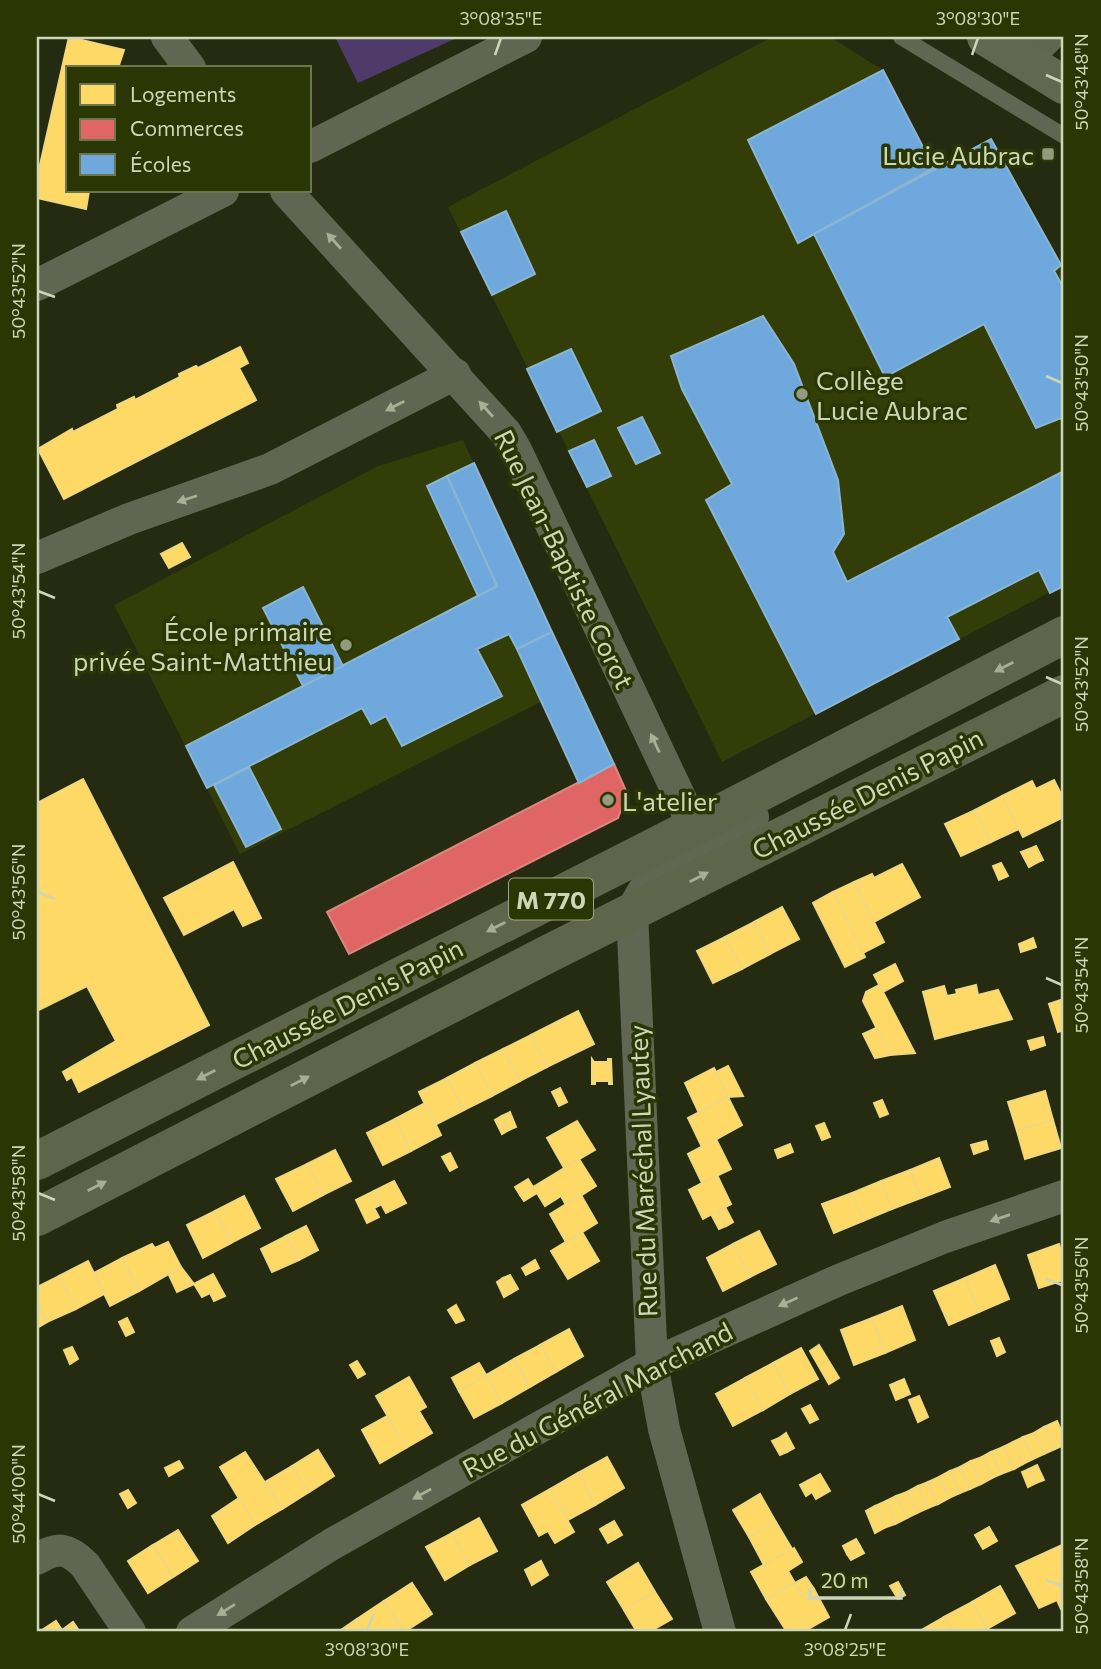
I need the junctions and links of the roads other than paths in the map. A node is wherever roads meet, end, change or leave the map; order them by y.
1 (167, 37) edge
2 (526, 37) edge
3 (901, 37) edge
4 (986, 37) edge
5 (1037, 48) edge
6 (189, 66) edge
7 (1064, 85) edge
8 (1064, 136) edge
9 (312, 146) edge
10 (221, 192) edge
11 (287, 192) edge
12 (37, 285) edge
13 (455, 374) junction
14 (37, 558) edge
15 (1064, 635) edge
16 (1064, 694) edge
17 (898, 722) junction
18 (670, 774) junction
19 (694, 827) junction
20 (657, 845) junction
21 (632, 911) junction
22 (404, 1028) junction
23 (37, 1161) edge
24 (1064, 1196) edge
25 (37, 1217) edge
26 (652, 1364) junction
27 (37, 1559) edge
28 (130, 1632) edge
29 (192, 1632) edge
30 (720, 1632) edge

1 - 6 street
2 - 9 street
3 - 8 lane
4 - 5 main road
5 - 7 main road
10 - 12 street
13 -> 11 street, Rue Jean-Baptiste Corot
13 -> 14 street
18 -> 13 street, Rue Jean-Baptiste Corot
15 -> 17 main road, Chaussée Denis Papin / M 770
21 -> 16 main road, Chaussée Denis Papin / M 770
17 - 19 main road, Chaussée Denis Papin / M 770
17 - 21 street, Chaussée Denis Papin
18 - 19 street, Rue Jean-Baptiste Corot
18 - 20 street, Chaussée Denis Papin
19 - 20 main road, Chaussée Denis Papin / M 770
20 - 22 street, Chaussée Denis Papin
20 -> 23 main road, Chaussée Denis Papin / M 770
21 - 22 main road, Chaussée Denis Papin / M 770
21 - 26 street, Rue du Maréchal Lyautey
25 -> 22 main road, Chaussée Denis Papin / M 770
24 -> 26 street, Rue du Général Marchand
26 -> 29 street, Rue du Général Marchand
26 - 30 street, Rue du Maréchal Lyautey
27 - 28 street

